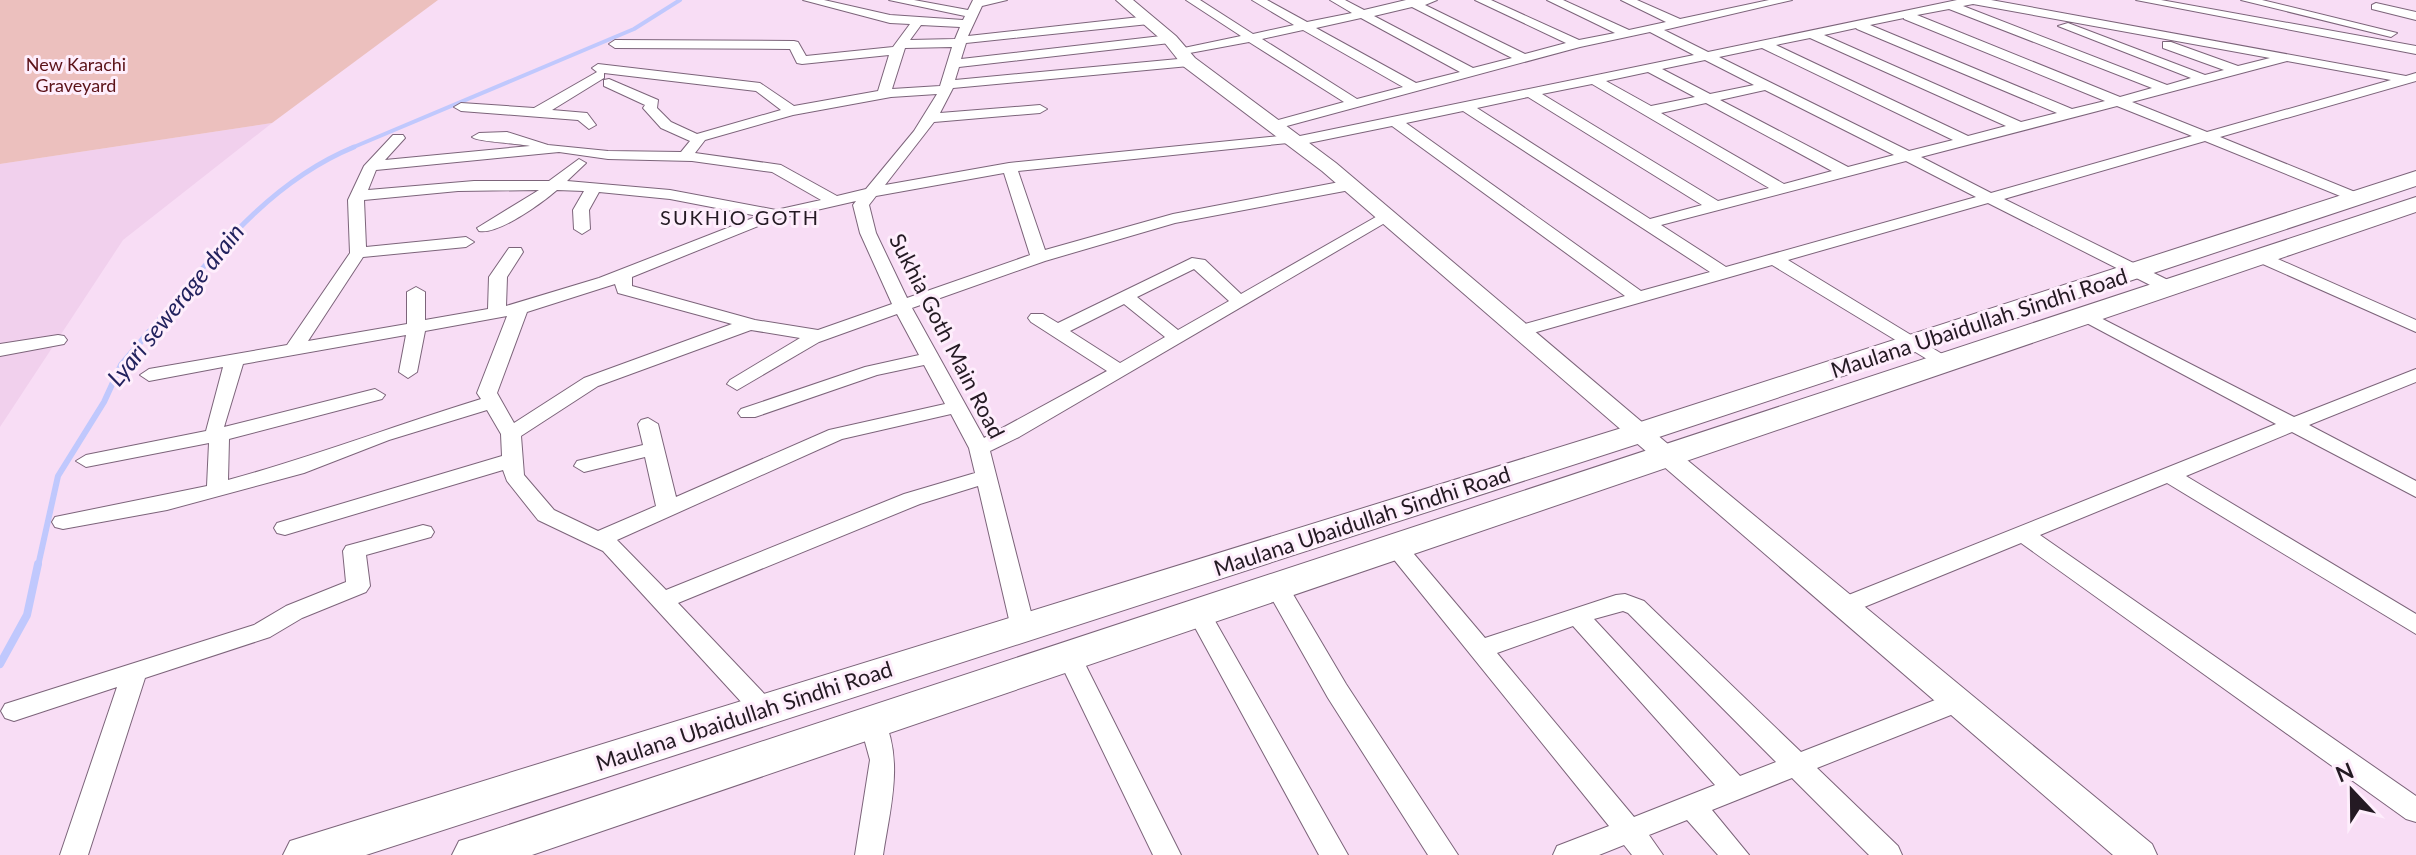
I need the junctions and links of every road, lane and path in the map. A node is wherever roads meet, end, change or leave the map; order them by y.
1 (809, 0) edge
2 (895, 0) edge
3 (1004, 0) edge
4 (1124, 0) edge
5 (1192, 0) edge
6 (1258, 0) edge
7 (1336, 0) edge
8 (1431, 0) edge
9 (1481, 0) edge
10 (1553, 0) edge
11 (1627, 0) edge
12 (1973, 0) edge
13 (2142, 0) edge
14 (2247, 0) edge
15 (1775, 1) edge
16 (1410, 2) edge
17 (2167, 2) edge
18 (1713, 6) dead end
19 (1953, 6) junction
20 (2376, 7) dead end
21 (2016, 8) junction
22 (1017, 12) dead end
23 (1728, 12) junction
24 (1363, 15) junction
25 (1908, 16) junction
26 (2416, 16) edge
27 (1149, 20) junction
28 (969, 21) edge
29 (917, 22) junction
30 (1677, 22) junction
31 (2111, 25) junction
32 (1306, 26) junction
33 (1861, 26) junction
34 (1649, 27) junction
35 (1626, 33) junction
36 (2153, 33) junction
37 (1812, 34) junction
38 (2416, 38) edge
39 (1248, 39) junction
40 (615, 44) dead end
41 (1578, 44) junction
42 (1763, 44) junction
43 (899, 47) junction
44 (2416, 50) edge
45 (1181, 51) junction
46 (1707, 56) junction
47 (2288, 57) junction
48 (1525, 59) junction
49 (954, 64) junction
50 (1651, 68) junction
51 (2237, 70) junction
52 (1472, 73) junction
53 (602, 75) junction
54 (2411, 78) edge
55 (1594, 79) junction
56 (2205, 79) junction
57 (1766, 86) junction
58 (946, 88) junction
59 (1415, 88) junction
60 (2166, 89) junction
61 (1530, 93) junction
62 (884, 95) junction
63 (1708, 98) junction
64 (2118, 101) junction
65 (1356, 104) junction
66 (1465, 106) junction
67 (461, 107) dead end
68 (503, 109) junction
69 (1040, 109) dead end
70 (791, 111) junction
71 (1649, 111) junction
72 (538, 112) junction
73 (2071, 114) junction
74 (929, 118) junction
75 (1395, 121) junction
76 (589, 125) dead end
77 (2019, 127) junction
78 (1285, 136) junction
79 (2202, 136) junction
80 (479, 137) junction
81 (398, 138) dead end
82 (697, 139) junction
83 (1967, 141) junction
84 (542, 149) junction
85 (1907, 156) junction
86 (685, 157) junction
87 (468, 158) junction
88 (579, 163) dead end
89 (371, 166) junction
90 (1009, 167) junction
91 (1845, 172) junction
92 (2416, 178) edge
93 (1350, 185) junction
94 (553, 186) junction
95 (594, 188) junction
96 (1782, 189) junction
97 (869, 193) junction
98 (358, 196) junction
99 (1989, 197) junction
100 (2355, 197) junction
101 (835, 201) junction
102 (2416, 204) edge
103 (1715, 206) junction
104 (775, 215) junction
105 (1387, 217) junction
106 (1648, 224) junction
107 (485, 228) dead end
108 (582, 229) dead end
109 (466, 242) dead end
110 (515, 252) dead end
111 (358, 253) junction
112 (1039, 257) junction
113 (2262, 257) junction
114 (1772, 258) junction
115 (2137, 271) junction
116 (1722, 272) junction
117 (623, 275) junction
118 (2170, 288) junction
119 (416, 292) dead end
120 (1126, 297) junction
121 (1638, 297) junction
122 (1240, 302) junction
123 (903, 308) junction
124 (508, 311) junction
125 (2087, 316) junction
126 (1037, 318) dead end
127 (750, 324) junction
128 (2416, 327) edge
129 (416, 329) junction
130 (1057, 331) junction
131 (1520, 331) junction
132 (822, 336) junction
133 (1177, 338) junction
134 (58, 340) dead end
135 (1913, 345) junction
136 (0, 350) edge
137 (293, 350) junction
138 (930, 358) junction
139 (235, 360) junction
140 (1945, 364) junction
141 (1120, 371) junction
142 (408, 372) dead end
143 (149, 375) dead end
144 (2416, 375) edge
145 (737, 384) dead end
146 (375, 395) dead end
147 (492, 402) junction
148 (956, 407) junction
149 (748, 413) dead end
150 (648, 424) dead end
151 (2294, 424) junction
152 (1639, 433) junction
153 (511, 434) junction
154 (219, 435) junction
155 (654, 448) junction
156 (979, 448) junction
157 (1666, 456) junction
158 (513, 460) junction
159 (86, 461) dead end
160 (584, 466) dead end
161 (2169, 475) junction
162 (986, 477) junction
163 (217, 489) junction
164 (2416, 490) edge
165 (668, 509) junction
166 (63, 522) dead end
167 (285, 528) dead end
168 (423, 532) dead end
169 (2023, 534) junction
170 (598, 540) junction
171 (1395, 546) junction
172 (1276, 585) junction
173 (661, 601) junction
174 (1844, 606) junction
175 (1198, 611) junction
176 (1578, 617) junction
177 (2416, 625) edge
178 (1023, 628) junction
179 (1480, 649) junction
180 (1068, 654) junction
181 (134, 674) junction
182 (1957, 702) junction
183 (764, 710) junction
184 (14, 711) dead end
185 (872, 720) junction
186 (1794, 766) junction
187 (1735, 789) junction
188 (1692, 806) junction
189 (2416, 811) edge
190 (1629, 831) junction
191 (74, 855) edge
192 (306, 855) edge
193 (475, 855) edge
194 (869, 855) edge
195 (1167, 855) edge
196 (1334, 855) edge
197 (1444, 855) edge
198 (1567, 855) edge
199 (1649, 855) edge
200 (1735, 855) edge
201 (1888, 855) edge
202 (2139, 855) edge

1 - 29 street
2 - 28 street
3 - 22 street
3 - 28 street
4 - 27 street
5 - 39 street
6 - 32 street
7 - 24 street
8 - 16 street
9 - 41 street
10 - 35 street
11 - 30 street
12 - 19 street
12 - 21 street
13 - 17 street
14 - 38 street
15 - 23 street
16 - 24 street
16 - 48 street
17 - 36 street
17 - 44 street
18 - 23 street
19 - 25 street
19 - 60 street
20 - 26 street
21 - 31 street
21 - 56 street
23 - 30 street
24 - 32 street
24 - 52 street
25 - 33 street
25 - 64 street
27 - 28 street
27 - 45 street
28 - 29 street
28 - 43 street
28 - 49 street
29 - 43 street
30 - 34 street
31 - 36 street
31 - 51 street
32 - 39 street
32 - 59 street
33 - 37 street
33 - 73 street
34 - 35 street
34 - 46 street
35 - 41 street
36 - 47 street
37 - 42 street
37 - 77 street
39 - 45 street
39 - 65 street
40 - 43 street
41 - 48 street
42 - 46 street
42 - 83 street
43 - 62 street
45 - 49 street
45 - 58 street
45 - 78 street
46 - 50 street
46 - 57 street
47 - 51 street
47 - 54 street
48 - 52 street
49 - 58 street
50 - 55 street
50 - 63 street
51 - 56 street
52 - 59 street
53 - 70 street
53 - 72 street
53 - 82 street
54 - 79 street
55 - 61 street
55 - 71 street
56 - 60 street
57 - 63 street
57 - 85 street
58 - 62 street
58 - 74 street
59 - 65 street
60 - 64 street
61 - 66 street
61 - 103 street
62 - 70 street
63 - 71 street
63 - 91 street
64 - 73 street
64 - 79 street
65 - 78 street
66 - 75 street
66 - 106 street
67 - 68 street
68 - 72 street
68 - 80 street
69 - 74 street
70 - 82 street
71 - 96 street
72 - 76 street
73 - 77 street
74 - 97 street
75 - 78 street
75 - 121 street
77 - 83 street
78 - 90 street
78 - 93 street
79 - 99 street
79 - 100 street
80 - 84 street
80 - 87 street
81 - 89 street
82 - 86 street
83 - 85 street
84 - 86 street
84 - 87 street
85 - 91 street
85 - 99 street
86 - 101 street
87 - 89 street
88 - 94 street
89 - 98 street
90 - 97 street
90 - 112 street
91 - 96 street
92 - 100 main road, Maulana Ubaidullah Sindhi Road
93 - 105 street
93 - 112 street
94 - 95 street
94 - 98 street
94 - 107 street
95 - 104 street
95 - 108 street
96 - 103 street
97 - 101 street
97 - 123 street, Sukhia Goth Main Road
98 - 111 street
99 - 114 street
99 - 115 street
100 - 115 main road, Maulana Ubaidullah Sindhi Road
101 - 104 street
102 - 113 main road, Maulana Ubaidullah Sindhi Road
103 - 106 street
104 - 117 street
105 - 122 street
105 - 131 street
106 - 116 street
109 - 111 street
110 - 124 street
111 - 137 street
112 - 123 street
113 - 118 main road, Maulana Ubaidullah Sindhi Road
113 - 128 street
114 - 116 street
114 - 135 street
115 - 118 street
115 - 135 main road, Maulana Ubaidullah Sindhi Road
116 - 121 street
117 - 124 street
117 - 127 street
118 - 125 main road, Maulana Ubaidullah Sindhi Road
119 - 129 street
120 - 122 street
120 - 130 street
120 - 133 street
121 - 131 street
122 - 133 street
123 - 132 street
123 - 138 street, Sukhia Goth Main Road
124 - 129 street
124 - 147 street
125 - 140 main road, Maulana Ubaidullah Sindhi Road
125 - 151 street
126 - 130 street
127 - 132 street
127 - 153 street
129 - 137 street
129 - 142 street
130 - 141 street
131 - 152 street
132 - 145 street
133 - 141 street
134 - 136 street
135 - 140 street
135 - 152 main road, Maulana Ubaidullah Sindhi Road
137 - 139 street
138 - 148 street, Sukhia Goth Main Road
138 - 149 street
139 - 143 street
139 - 154 street
140 - 157 main road, Maulana Ubaidullah Sindhi Road
141 - 156 street
144 - 151 street
146 - 154 street
147 - 153 street
147 - 163 street
148 - 156 street, Sukhia Goth Main Road
148 - 165 street
150 - 155 street
151 - 161 street
151 - 164 street
152 - 157 street
152 - 178 main road, Maulana Ubaidullah Sindhi Road
153 - 158 street
154 - 159 street
154 - 163 street
155 - 160 street
155 - 165 street
156 - 162 street, Sukhia Goth Main Road
157 - 171 main road, Maulana Ubaidullah Sindhi Road
157 - 174 street
158 - 167 street
158 - 170 street
161 - 169 street
161 - 177 street
162 - 173 street
162 - 178 street, Sukhia Goth Main Road
163 - 166 street
165 - 170 street
168 - 181 street
169 - 174 street
169 - 189 street
170 - 173 street
171 - 172 main road, Maulana Ubaidullah Sindhi Road
171 - 179 street
172 - 175 main road, Maulana Ubaidullah Sindhi Road
172 - 197 street
173 - 183 street
174 - 182 street
175 - 180 main road, Maulana Ubaidullah Sindhi Road
175 - 196 street
176 - 179 street
176 - 186 street
176 - 187 street
178 - 183 main road, Maulana Ubaidullah Sindhi Road
179 - 190 street
180 - 185 main road, Maulana Ubaidullah Sindhi Road
180 - 195 street
181 - 184 street
181 - 191 street
182 - 186 street
182 - 202 street
183 - 192 main road, Maulana Ubaidullah Sindhi Road
185 - 193 main road, Maulana Ubaidullah Sindhi Road
185 - 194 street
186 - 187 street
186 - 201 street
187 - 188 street
188 - 190 street
188 - 200 street
190 - 198 street
190 - 199 street

